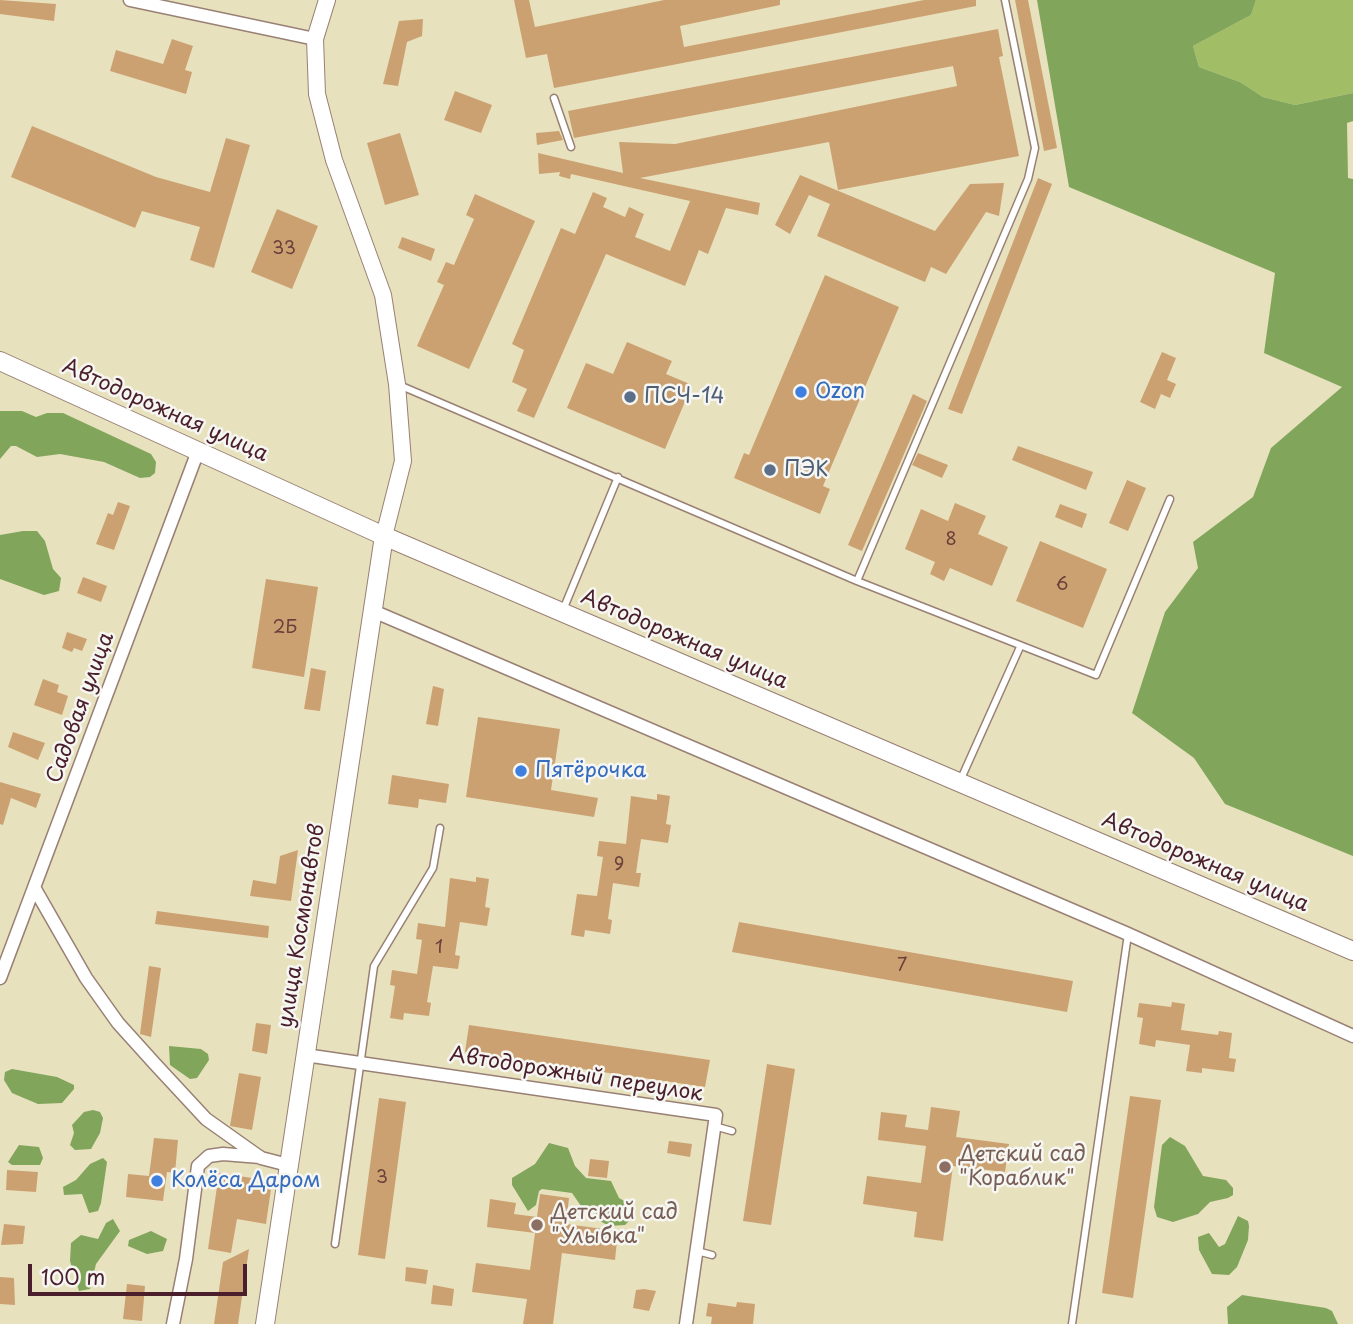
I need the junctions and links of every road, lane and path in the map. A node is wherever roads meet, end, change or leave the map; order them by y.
1 (130, 0) edge
2 (327, 0) edge
3 (1005, 0) edge
4 (315, 39) junction
5 (554, 97) dead end
6 (571, 147) dead end
7 (3, 367) edge
8 (397, 384) junction
9 (198, 451) junction
10 (618, 477) junction
11 (1170, 499) dead end
12 (384, 536) junction
13 (858, 581) junction
14 (373, 611) junction
15 (562, 612) junction
16 (1020, 647) junction
17 (959, 783) junction
18 (440, 828) dead end
19 (35, 889) junction
20 (1128, 934) junction
21 (1353, 951) edge
22 (0, 978) edge
23 (1353, 1036) edge
24 (305, 1055) junction
25 (360, 1063) junction
26 (714, 1126) junction
27 (732, 1131) dead end
28 (261, 1157) junction
29 (288, 1164) junction
30 (335, 1244) dead end
31 (697, 1251) junction
32 (712, 1255) dead end
33 (173, 1324) edge
34 (265, 1324) edge
35 (686, 1324) edge
36 (1072, 1324) edge

1 - 4 street
2 - 4 street
3 - 13 lane
4 - 8 street
5 - 6 lane
7 - 9 main road, Автодорожная улица
8 - 10 lane
8 - 12 street
9 - 12 main road, Автодорожная улица
9 - 19 street, Садовая улица
10 - 13 lane
10 - 15 lane
11 - 16 lane
12 - 14 main road, улица Космонавтов
12 - 15 main road, Автодорожная улица
13 - 16 lane
14 - 20 street
14 - 24 main road, улица Космонавтов
15 - 17 main road, Автодорожная улица
16 - 17 lane
17 - 21 main road, Автодорожная улица
18 - 25 lane
19 - 22 street, Садовая улица
19 - 28 street
20 - 23 street
20 - 36 lane
24 - 25 street, Автодорожный переулок
24 - 29 main road, улица Космонавтов
25 - 26 street, Автодорожный переулок
25 - 30 lane
26 - 27 lane
26 - 31 street, Автодорожный переулок
28 - 29 street
28 - 33 street
29 - 34 main road, улица Космонавтов
31 - 32 lane
31 - 35 street, Автодорожный переулок

